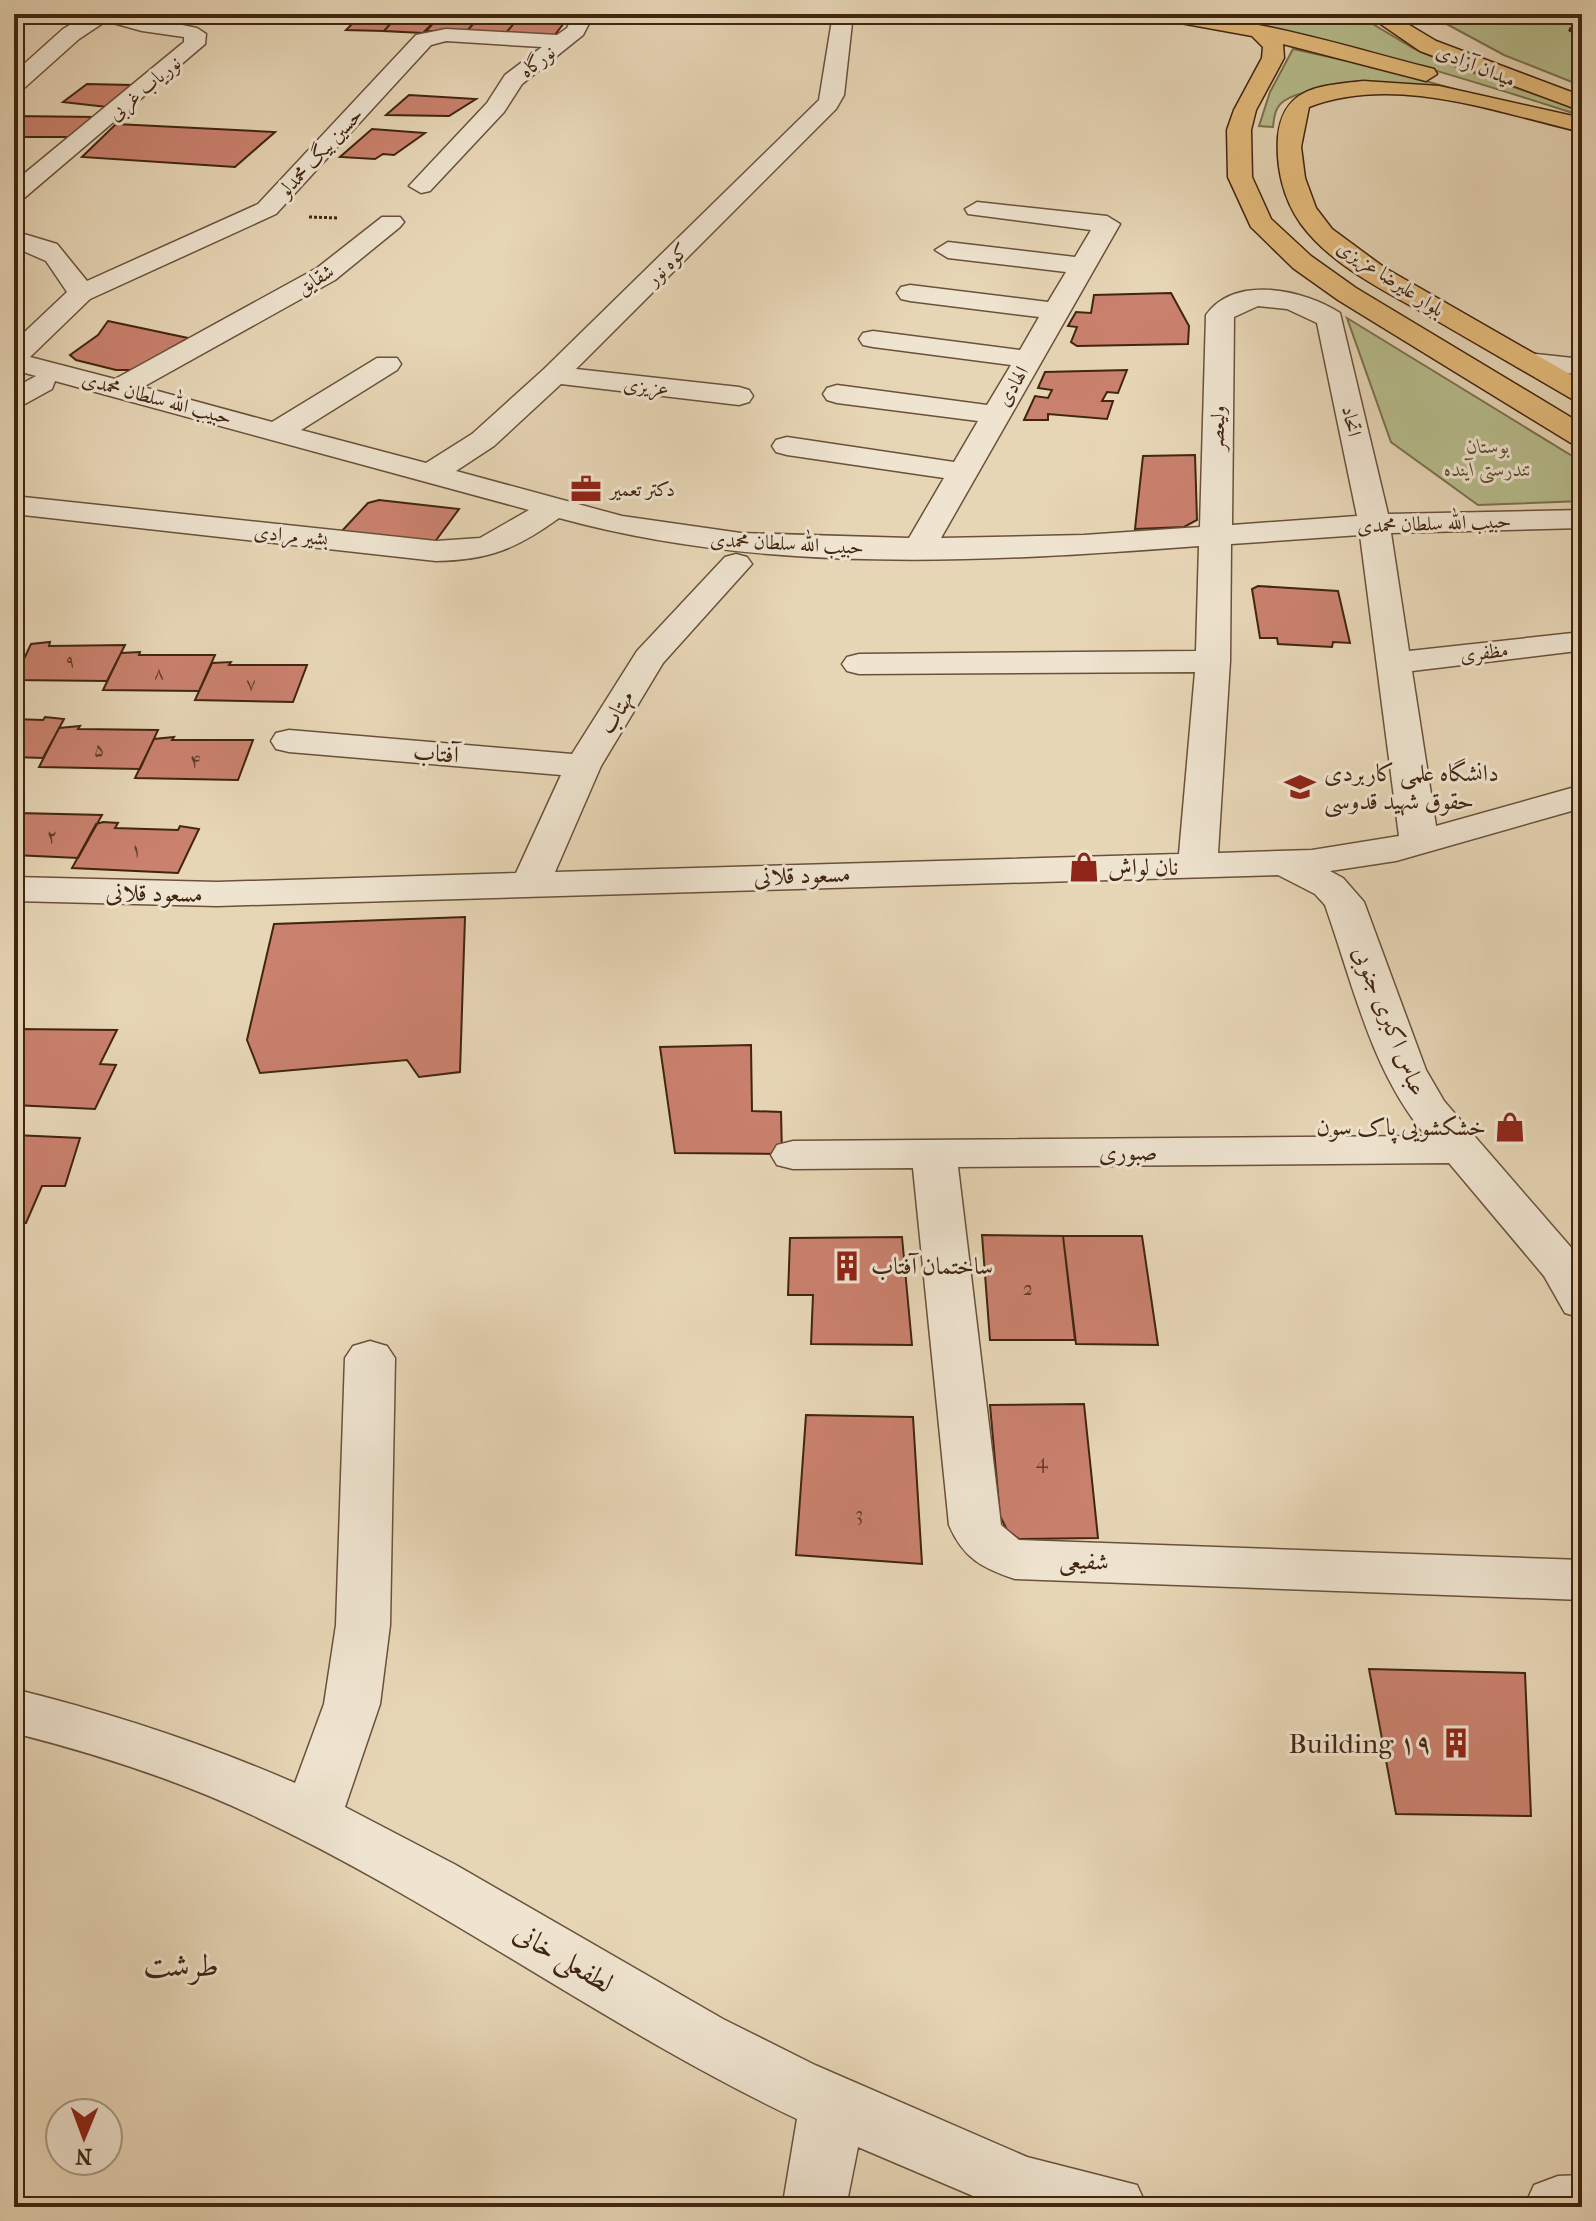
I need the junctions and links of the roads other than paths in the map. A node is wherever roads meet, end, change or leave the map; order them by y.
1 (104, 14) edge
2 (584, 14) edge
3 (843, 14) edge
4 (1164, 14) edge
5 (1376, 14) edge
6 (1259, 31) junction
7 (562, 42) junction
8 (14, 85) edge
9 (1582, 104) edge
10 (1582, 123) edge
11 (1239, 130) junction
12 (1290, 133) junction
13 (421, 186) dead end
14 (14, 194) edge
15 (977, 209) dead end
16 (391, 222) road end
17 (14, 239) edge
18 (948, 250) dead end
19 (1083, 266) junction
20 (81, 293) junction
21 (910, 293) dead end
22 (1057, 311) junction
23 (1330, 319) joint
24 (873, 339) dead end
25 (1491, 340) junction
26 (1437, 349) junction
27 (14, 359) edge
28 (1028, 359) junction
29 (1527, 361) junction
30 (387, 364) dead end
31 (1582, 367) edge
32 (554, 375) junction
33 (42, 383) dead end
34 (122, 387) junction
35 (1582, 393) edge
36 (837, 394) dead end
37 (739, 396) dead end
38 (14, 401) edge
39 (995, 415) junction
40 (278, 431) junction
41 (1582, 437) edge
42 (787, 446) dead end
43 (962, 472) junction
44 (429, 475) junction
45 (14, 505) edge
46 (555, 506) junction
47 (1582, 519) edge
48 (1374, 524) junction
49 (1214, 537) junction
50 (919, 548) junction
51 (736, 564) dead end
52 (1577, 641) dead end
53 (1213, 661) junction
54 (1392, 663) junction
55 (859, 664) dead end
56 (289, 741) dead end
57 (583, 766) junction
58 (1580, 800) edge
59 (1419, 842) junction
60 (1198, 863) junction
61 (1285, 863) junction
62 (531, 883) junction
63 (14, 889) edge
64 (1463, 1149) junction
65 (934, 1154) junction
66 (793, 1155) dead end
67 (1582, 1302) edge
68 (370, 1358) dead end
69 (1582, 1580) edge
70 (14, 1711) edge
71 (312, 1816) junction
72 (832, 2106) junction
73 (817, 2197) dead end
74 (1582, 2206) edge
75 (1113, 2207) edge
76 (1558, 2207) edge

1 - 8 street
1 - 14 street, نوریاب غربی
2 - 7 street
3 - 32 street, کوه نور
4 - 6 main road
5 - 9 main road, میدان آزادی
6 - 10 main road
6 - 11 main road, بلوار علیرضا عزیزی
7 - 13 street, نورگاه
7 - 20 street, حسین بیگ محمدلو
10 - 12 main road
11 - 12 main road
11 - 26 main road, بلوار علیرضا عزیزی
12 - 25 main road, بلوار علیرضا عزیزی
15 - 19 street, الهادی
16 - 34 street, شقایق
17 - 20 street
18 - 19 street
19 - 22 street, الهادی
20 - 27 street, حسین بیگ محمدلو
21 - 22 street
22 - 28 street, الهادی
23 - 48 street, اتحاد
23 - 49 street, ولیعصر
24 - 28 street
25 - 26 main road
25 - 29 main road, بلوار علیرضا عزیزی
26 - 41 main road, بلوار علیرضا عزیزی
27 - 34 street, حبیب الله سلطان محمدی
28 - 39 street, الهادی
29 - 31 street
29 - 35 main road, بلوار علیرضا عزیزی
30 - 40 street
32 - 37 street, عزیزی
32 - 44 street, کوه نور
33 - 38 street
34 - 40 street, حبیب الله سلطان محمدی
36 - 39 street
39 - 43 street, الهادی
40 - 44 street, حبیب الله سلطان محمدی
42 - 43 street
43 - 50 street, الهادی
44 - 46 street, حبیب الله سلطان محمدی
45 - 46 street, بشیر مرادی
46 - 50 street, حبیب الله سلطان محمدی
47 - 48 street, حبیب الله سلطان محمدی
48 - 49 street, حبیب الله سلطان محمدی
48 - 54 street
49 - 50 street, حبیب الله سلطان محمدی
49 - 53 street, ولیعصر
51 - 57 street, مهتاب
52 - 54 street, مظفری
53 - 55 street
53 - 60 street, ولیعصر
54 - 59 street
56 - 57 street, آفتاب
57 - 62 street, مهتاب
58 - 59 street, مسعود قلانی
59 - 61 street, مسعود قلانی
60 - 61 street, مسعود قلانی
60 - 62 street, مسعود قلانی
61 - 64 street, عباس اکبری جنوبی
62 - 63 street, مسعود قلانی
64 - 65 street, صبوری
64 - 67 street, عباس اکبری جنوبی
65 - 66 street, صبوری
65 - 69 street, شفیعی
68 - 71 street
70 - 71 street, لطفعلی خانی
71 - 72 street, لطفعلی خانی
72 - 73 street
72 - 75 street, لطفعلی خانی
74 - 76 street

